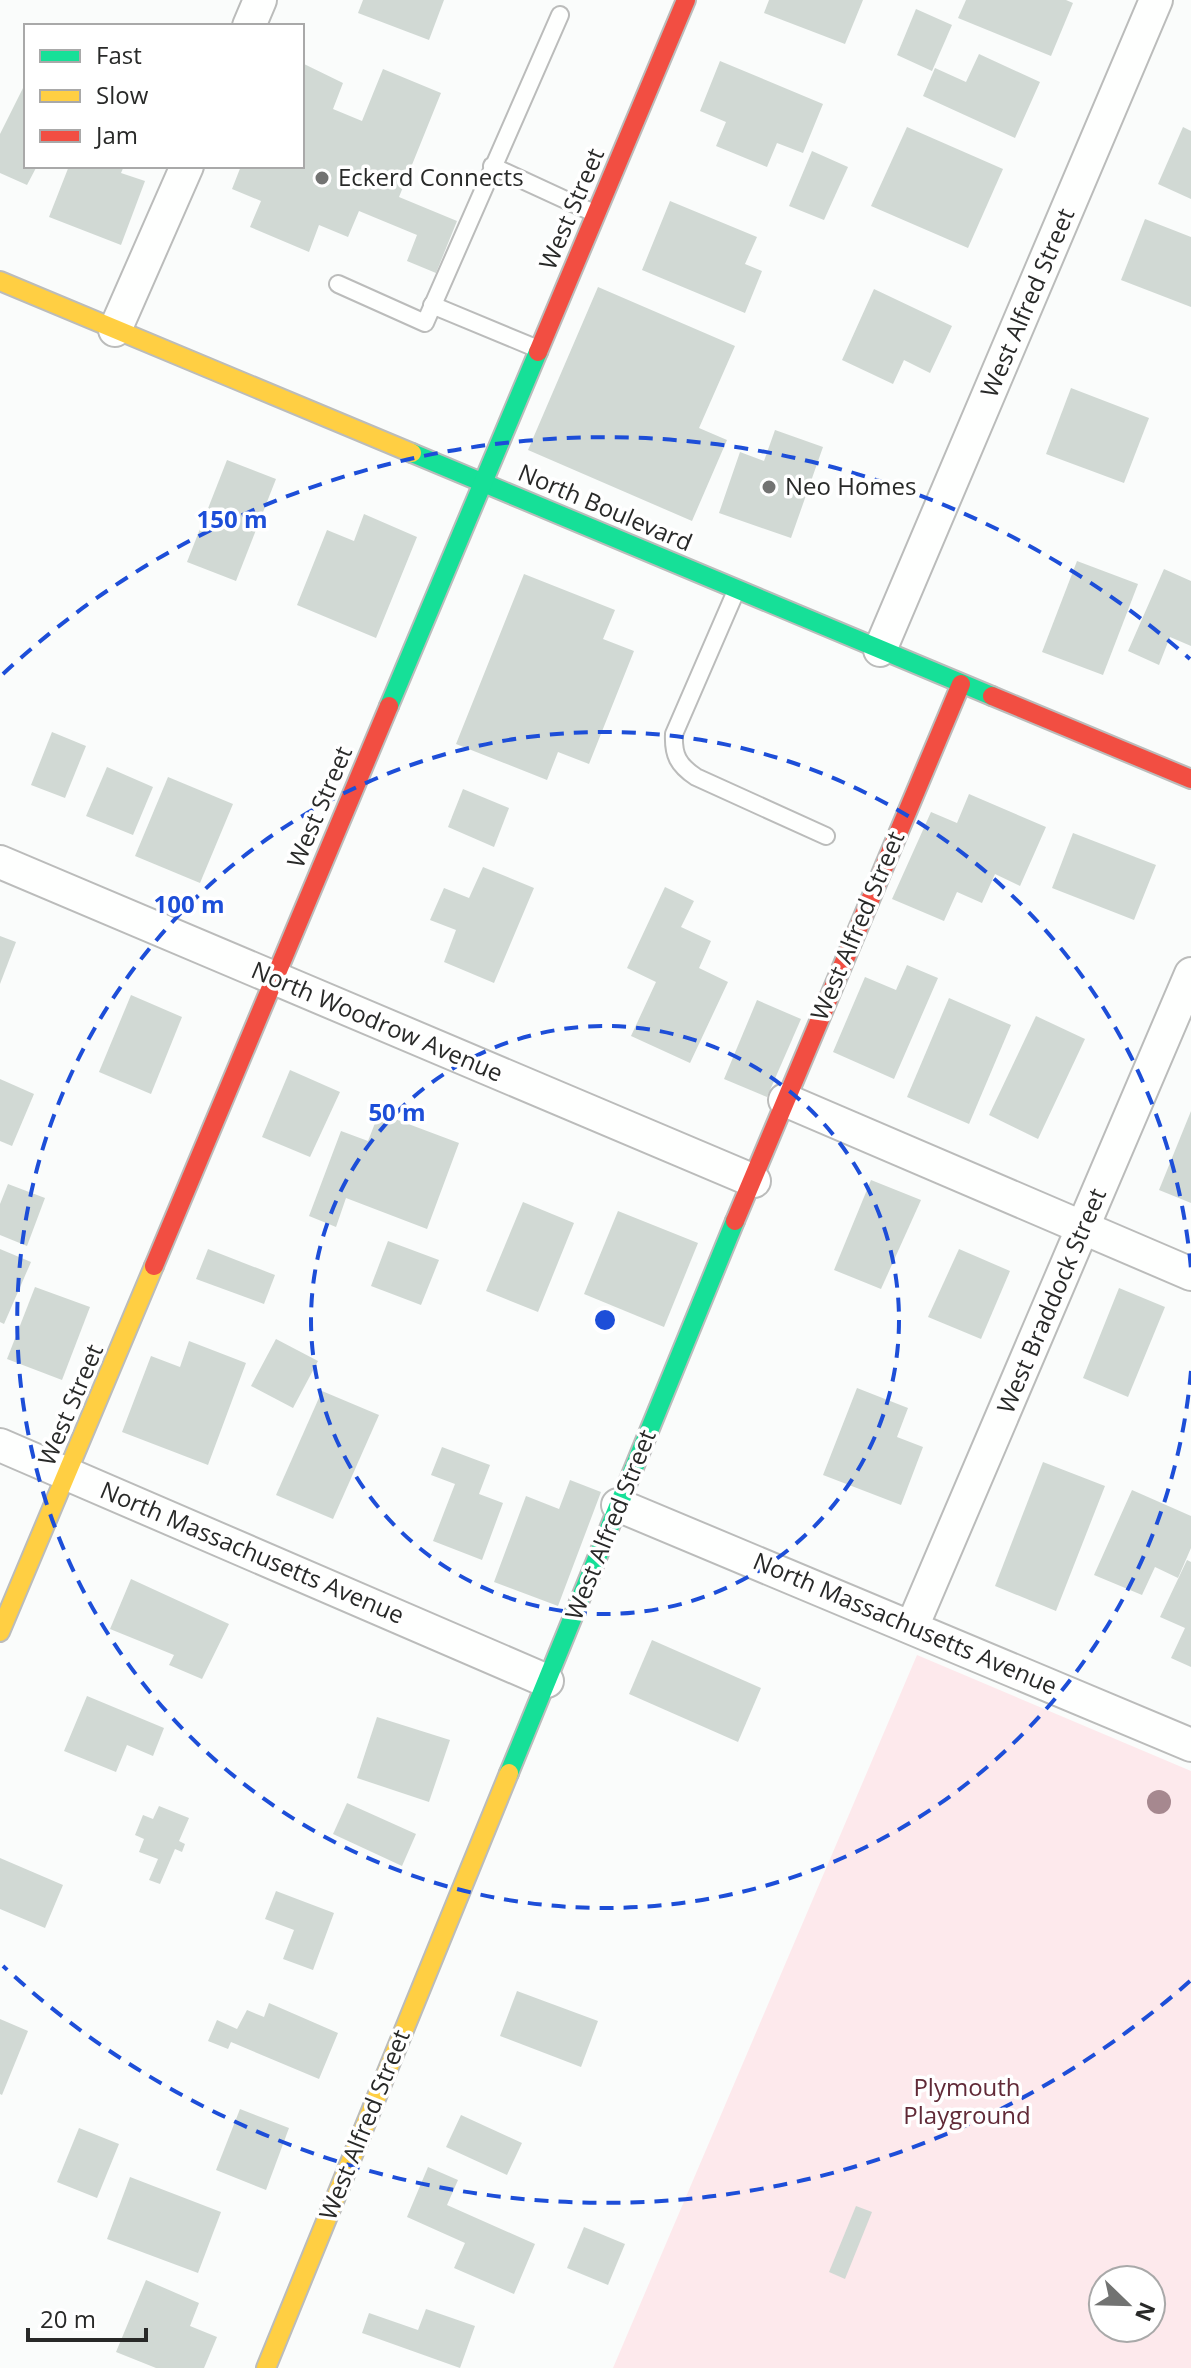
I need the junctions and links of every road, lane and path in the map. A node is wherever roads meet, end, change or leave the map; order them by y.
1 (260, 0) edge
2 (686, 0) edge
3 (1156, 0) edge
4 (560, 15) dead end
5 (250, 24) edge
6 (492, 166) junction
7 (186, 168) edge
8 (596, 214) junction
9 (0, 281) edge
10 (338, 284) dead end
11 (432, 305) junction
12 (115, 330) junction
13 (539, 349) junction
14 (483, 483) junction
15 (737, 590) junction
16 (880, 650) junction
17 (961, 684) junction
18 (1191, 779) edge
19 (826, 836) dead end
20 (0, 862) edge
21 (1191, 974) edge
22 (275, 978) junction
23 (785, 1100) junction
24 (754, 1181) junction
25 (1084, 1228) junction
26 (1191, 1274) edge
27 (0, 1445) edge
28 (68, 1474) junction
29 (618, 1505) junction
30 (912, 1627) junction
31 (0, 1632) edge
32 (547, 1681) junction
33 (1191, 1745) edge
34 (266, 2368) edge

1 - 5 street
2 - 8 street, West Street
3 - 16 street, West Alfred Street
4 - 6 lane
6 - 8 lane
6 - 11 lane
7 - 12 street
8 - 13 street, West Street
9 - 12 street, North Boulevard
10 - 11 lane
11 - 13 lane
12 - 14 street, North Boulevard
13 - 14 street, West Street
14 - 15 street, North Boulevard
14 - 22 street, West Street
15 - 16 street, North Boulevard
15 - 19 lane
16 - 17 street, North Boulevard
17 - 18 street, North Boulevard
17 - 23 street, West Alfred Street
20 - 22 street, North Woodrow Avenue
21 - 25 street, West Braddock Street
22 - 24 street, North Woodrow Avenue
22 - 28 street, West Street
23 - 24 street, West Alfred Street
23 - 25 street
24 - 29 street, West Alfred Street
25 - 26 street
25 - 30 street, West Braddock Street
27 - 28 street, North Massachusetts Avenue
28 - 31 street, West Street
28 - 32 street, North Massachusetts Avenue
29 - 30 street, North Massachusetts Avenue
29 - 32 street, West Alfred Street
30 - 33 street, North Massachusetts Avenue
32 - 34 street, West Alfred Street

